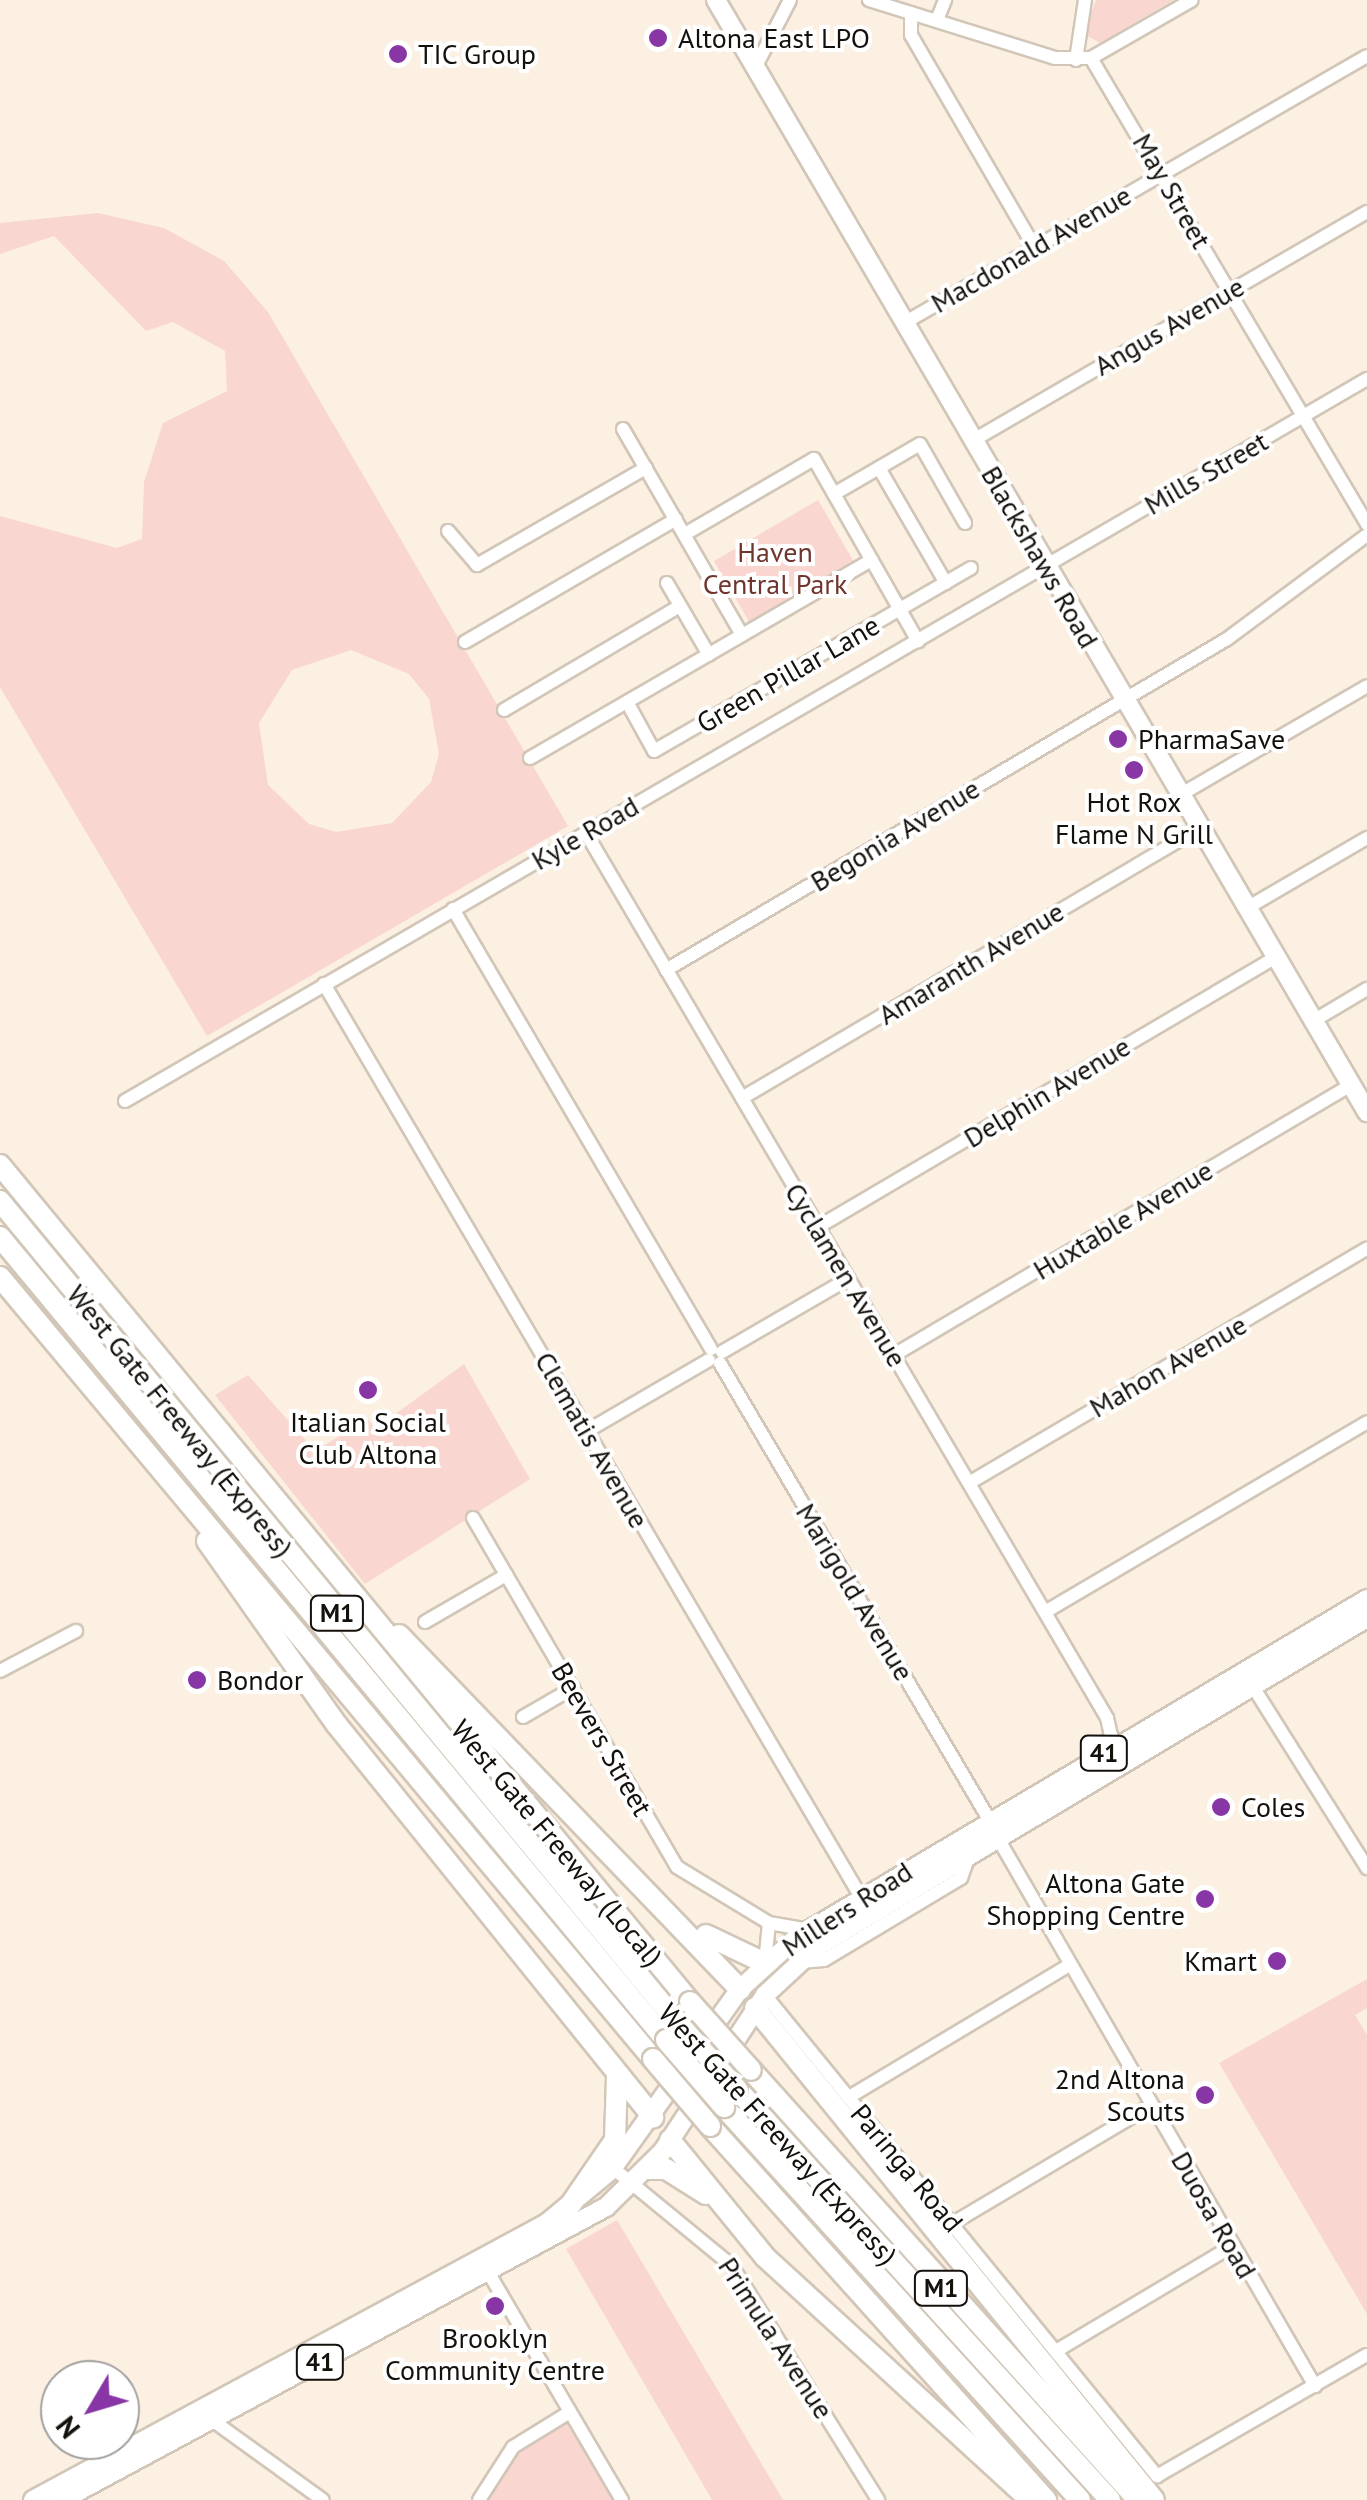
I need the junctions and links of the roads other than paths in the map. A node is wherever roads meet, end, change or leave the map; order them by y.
1 (716, 0) edge
2 (790, 0) edge
3 (869, 0) edge
4 (944, 0) edge
5 (1085, 0) edge
6 (1192, 0) edge
7 (911, 13) junction
8 (937, 20) junction
9 (1367, 56) edge
10 (1090, 58) junction
11 (1076, 60) junction
12 (755, 68) junction
13 (1162, 174) junction
14 (1367, 212) edge
15 (1035, 248) junction
16 (1230, 291) junction
17 (904, 323) junction
18 (1367, 379) edge
19 (1303, 416) junction
20 (623, 429) dead end
21 (972, 440) junction
22 (646, 468) junction
23 (879, 468) junction
24 (834, 494) junction
25 (676, 519) junction
26 (965, 524) dead end
27 (1367, 524) edge
28 (448, 530) dead end
29 (685, 534) junction
30 (1367, 535) edge
31 (872, 560) junction
32 (1046, 567) junction
33 (970, 568) dead end
34 (666, 582) dead end
35 (946, 583) junction
36 (680, 606) junction
37 (900, 609) junction
38 (742, 636) junction
39 (918, 641) junction
40 (465, 642) dead end
41 (708, 655) junction
42 (1367, 686) edge
43 (1124, 700) junction
44 (627, 702) junction
45 (504, 710) dead end
46 (530, 758) dead end
47 (1180, 795) junction
48 (1200, 828) junction
49 (586, 833) junction
50 (1367, 838) edge
51 (1246, 908) junction
52 (453, 909) junction
53 (1276, 957) junction
54 (666, 970) junction
55 (324, 984) junction
56 (1367, 989) edge
57 (1313, 1021) junction
58 (1351, 1086) junction
59 (742, 1098) junction
60 (125, 1100) dead end
61 (1367, 1112) edge
62 (0, 1166) edge
63 (0, 1200) edge
64 (818, 1227) junction
65 (0, 1238) edge
66 (1367, 1249) edge
67 (0, 1277) edge
68 (848, 1278) junction
69 (894, 1355) junction
70 (716, 1356) junction
71 (105, 1403) junction
72 (1367, 1422) edge
73 (587, 1431) junction
74 (969, 1483) junction
75 (473, 1518) dead end
76 (316, 1552) junction
77 (506, 1575) junction
78 (1367, 1599) edge
79 (1045, 1612) junction
80 (1367, 1618) edge
81 (425, 1622) dead end
82 (76, 1631) dead end
83 (0, 1671) edge
84 (1255, 1682) junction
85 (1220, 1686) junction
86 (573, 1688) junction
87 (523, 1717) dead end
88 (1107, 1718) junction
89 (1149, 1727) junction
90 (1100, 1755) junction
91 (590, 1828) junction
92 (993, 1828) junction
93 (1367, 1868) edge
94 (861, 1897) junction
95 (769, 1923) junction
96 (807, 1930) junction
97 (765, 1963) junction
98 (1068, 1966) junction
99 (740, 1989) junction
100 (760, 2001) junction
101 (672, 2031) junction
102 (615, 2069) junction
103 (848, 2097) junction
104 (730, 2098) junction
105 (1150, 2106) junction
106 (653, 2117) junction
107 (670, 2140) junction
108 (608, 2164) junction
109 (647, 2169) junction
110 (631, 2186) junction
111 (720, 2203) junction
112 (569, 2207) joint
113 (953, 2223) junction
114 (1232, 2246) junction
115 (484, 2266) junction
116 (1056, 2351) junction
117 (1367, 2355) edge
118 (1314, 2386) junction
119 (570, 2412) junction
120 (205, 2416) junction
121 (46, 2498) edge
122 (323, 2500) edge
123 (479, 2500) edge
124 (622, 2500) edge
125 (878, 2500) edge
126 (1030, 2500) edge
127 (1046, 2500) edge
128 (1080, 2500) edge
129 (1110, 2500) edge
130 (1138, 2500) edge
131 (1154, 2500) edge

1 - 12 main road, Blackshaws Road
2 - 12 street
3 - 7 street
4 - 8 street
5 - 11 street
6 - 10 street
7 - 8 street
7 - 15 street
8 - 11 street
9 - 13 street, Macdonald Avenue
10 - 11 street
10 - 13 street, May Street
12 - 17 main road, Blackshaws Road
13 - 15 street, Macdonald Avenue
13 - 16 street, May Street
14 - 16 street, Angus Avenue
15 - 17 street, Macdonald Avenue
16 - 19 street, May Street
16 - 21 street, Angus Avenue
17 - 21 main road, Blackshaws Road
18 - 19 street, Mills Street
19 - 27 street, May Street
19 - 32 street, Mills Street
20 - 22 street
21 - 32 main road, Blackshaws Road
22 - 25 street
22 - 28 street
23 - 24 street
23 - 26 street
23 - 35 street
24 - 29 street
24 - 31 street
25 - 29 street
25 - 40 street
29 - 38 street
30 - 43 street, Begonia Avenue
31 - 37 street
31 - 38 street
32 - 39 street, Kyle Road
32 - 43 main road, Blackshaws Road
33 - 35 street, Green Pillar Lane
34 - 36 street
35 - 37 street, Green Pillar Lane
36 - 41 street
36 - 45 street
37 - 39 street
37 - 44 street, Green Pillar Lane
38 - 41 street
39 - 49 street, Kyle Road
41 - 44 street
42 - 47 street
43 - 47 main road, Blackshaws Road
43 - 54 street, Begonia Avenue
44 - 46 street
47 - 48 main road, Blackshaws Road
48 - 51 main road, Blackshaws Road
48 - 59 street, Amaranth Avenue
49 - 52 street, Kyle Road
49 - 54 street, Cyclamen Avenue
50 - 51 street
51 - 53 main road, Blackshaws Road
52 - 55 street, Kyle Road
52 - 70 street, Marigold Avenue
53 - 57 main road, Blackshaws Road
53 - 64 street, Delphin Avenue
54 - 59 street, Cyclamen Avenue
55 - 60 street, Kyle Road
55 - 73 street, Clematis Avenue
56 - 57 street
57 - 58 main road, Blackshaws Road
58 - 61 main road, Blackshaws Road
58 - 69 street, Huxtable Avenue
59 - 64 street, Cyclamen Avenue
62 - 76 highway, West Gate Freeway (Local) / M1
63 - 101 highway, West Gate Freeway (Express) / M1
64 - 68 street, Cyclamen Avenue
65 - 101 highway, West Gate Freeway (Express) / M1
66 - 74 street, Mahon Avenue
67 - 71 highway, M1
68 - 69 street, Cyclamen Avenue
68 - 70 street
69 - 74 street, Cyclamen Avenue
70 - 73 street
70 - 92 street, Marigold Avenue
71 - 102 highway
71 - 127 highway, M1, bridge
72 - 79 street
73 - 94 street, Clematis Avenue
74 - 79 street, Cyclamen Avenue
75 - 77 street, Beevers Street
76 - 91 highway
76 - 130 highway, West Gate Freeway (Local) / M1, bridge
77 - 81 street
77 - 86 street, Beevers Street
78 - 85 main road, Millers Road / 41
79 - 88 street, Cyclamen Avenue
80 - 84 main road, Millers Road / 41
82 - 83 street
84 - 85 street
84 - 92 main road, Millers Road / 41
84 - 93 street
85 - 89 main road, Millers Road / 41
86 - 87 street
86 - 95 street, Beevers Street
88 - 89 street
88 - 90 street
89 - 90 main road, Millers Road / 41
90 - 92 main road, Millers Road / 41
91 - 97 highway
91 - 99 highway
92 - 94 main road, Millers Road / 41
92 - 98 street, Duosa Road
92 - 100 main road, Millers Road / 41
94 - 96 main road, Millers Road / 41
95 - 96 street, Beevers Street
95 - 97 street
96 - 97 main road, Millers Road / 41
97 - 99 main road, Millers Road / 41
98 - 103 street
98 - 105 street, Duosa Road
99 - 100 main road
99 - 106 main road, Millers Road / 41
100 - 103 street, Paringa Road
100 - 107 main road, Millers Road / 41
100 - 131 highway
101 - 104 highway, West Gate Freeway (Express) / M1, bridge
102 - 106 highway
102 - 108 highway
103 - 113 street, Paringa Road
104 - 128 highway, West Gate Freeway (Express) / M1
104 - 129 highway, West Gate Freeway (Express) / M1
105 - 113 street
105 - 114 street, Duosa Road
106 - 107 main road
106 - 108 main road, Millers Road / 41
107 - 109 main road, Millers Road / 41
107 - 111 highway
108 - 110 street, Primula Avenue
108 - 112 highway
109 - 110 main road, Millers Road / 41
109 - 111 highway
110 - 115 main road, Millers Road / 41
110 - 125 street, Primula Avenue
111 - 126 highway
112 - 115 main road, Millers Road / 41
113 - 116 street, Paringa Road
114 - 116 street
114 - 118 street, Duosa Road
115 - 119 street
115 - 120 main road, Millers Road / 41
116 - 118 street, Paringa Road
117 - 118 street
119 - 123 street
119 - 124 street
120 - 121 main road, Millers Road / 41
120 - 122 street

